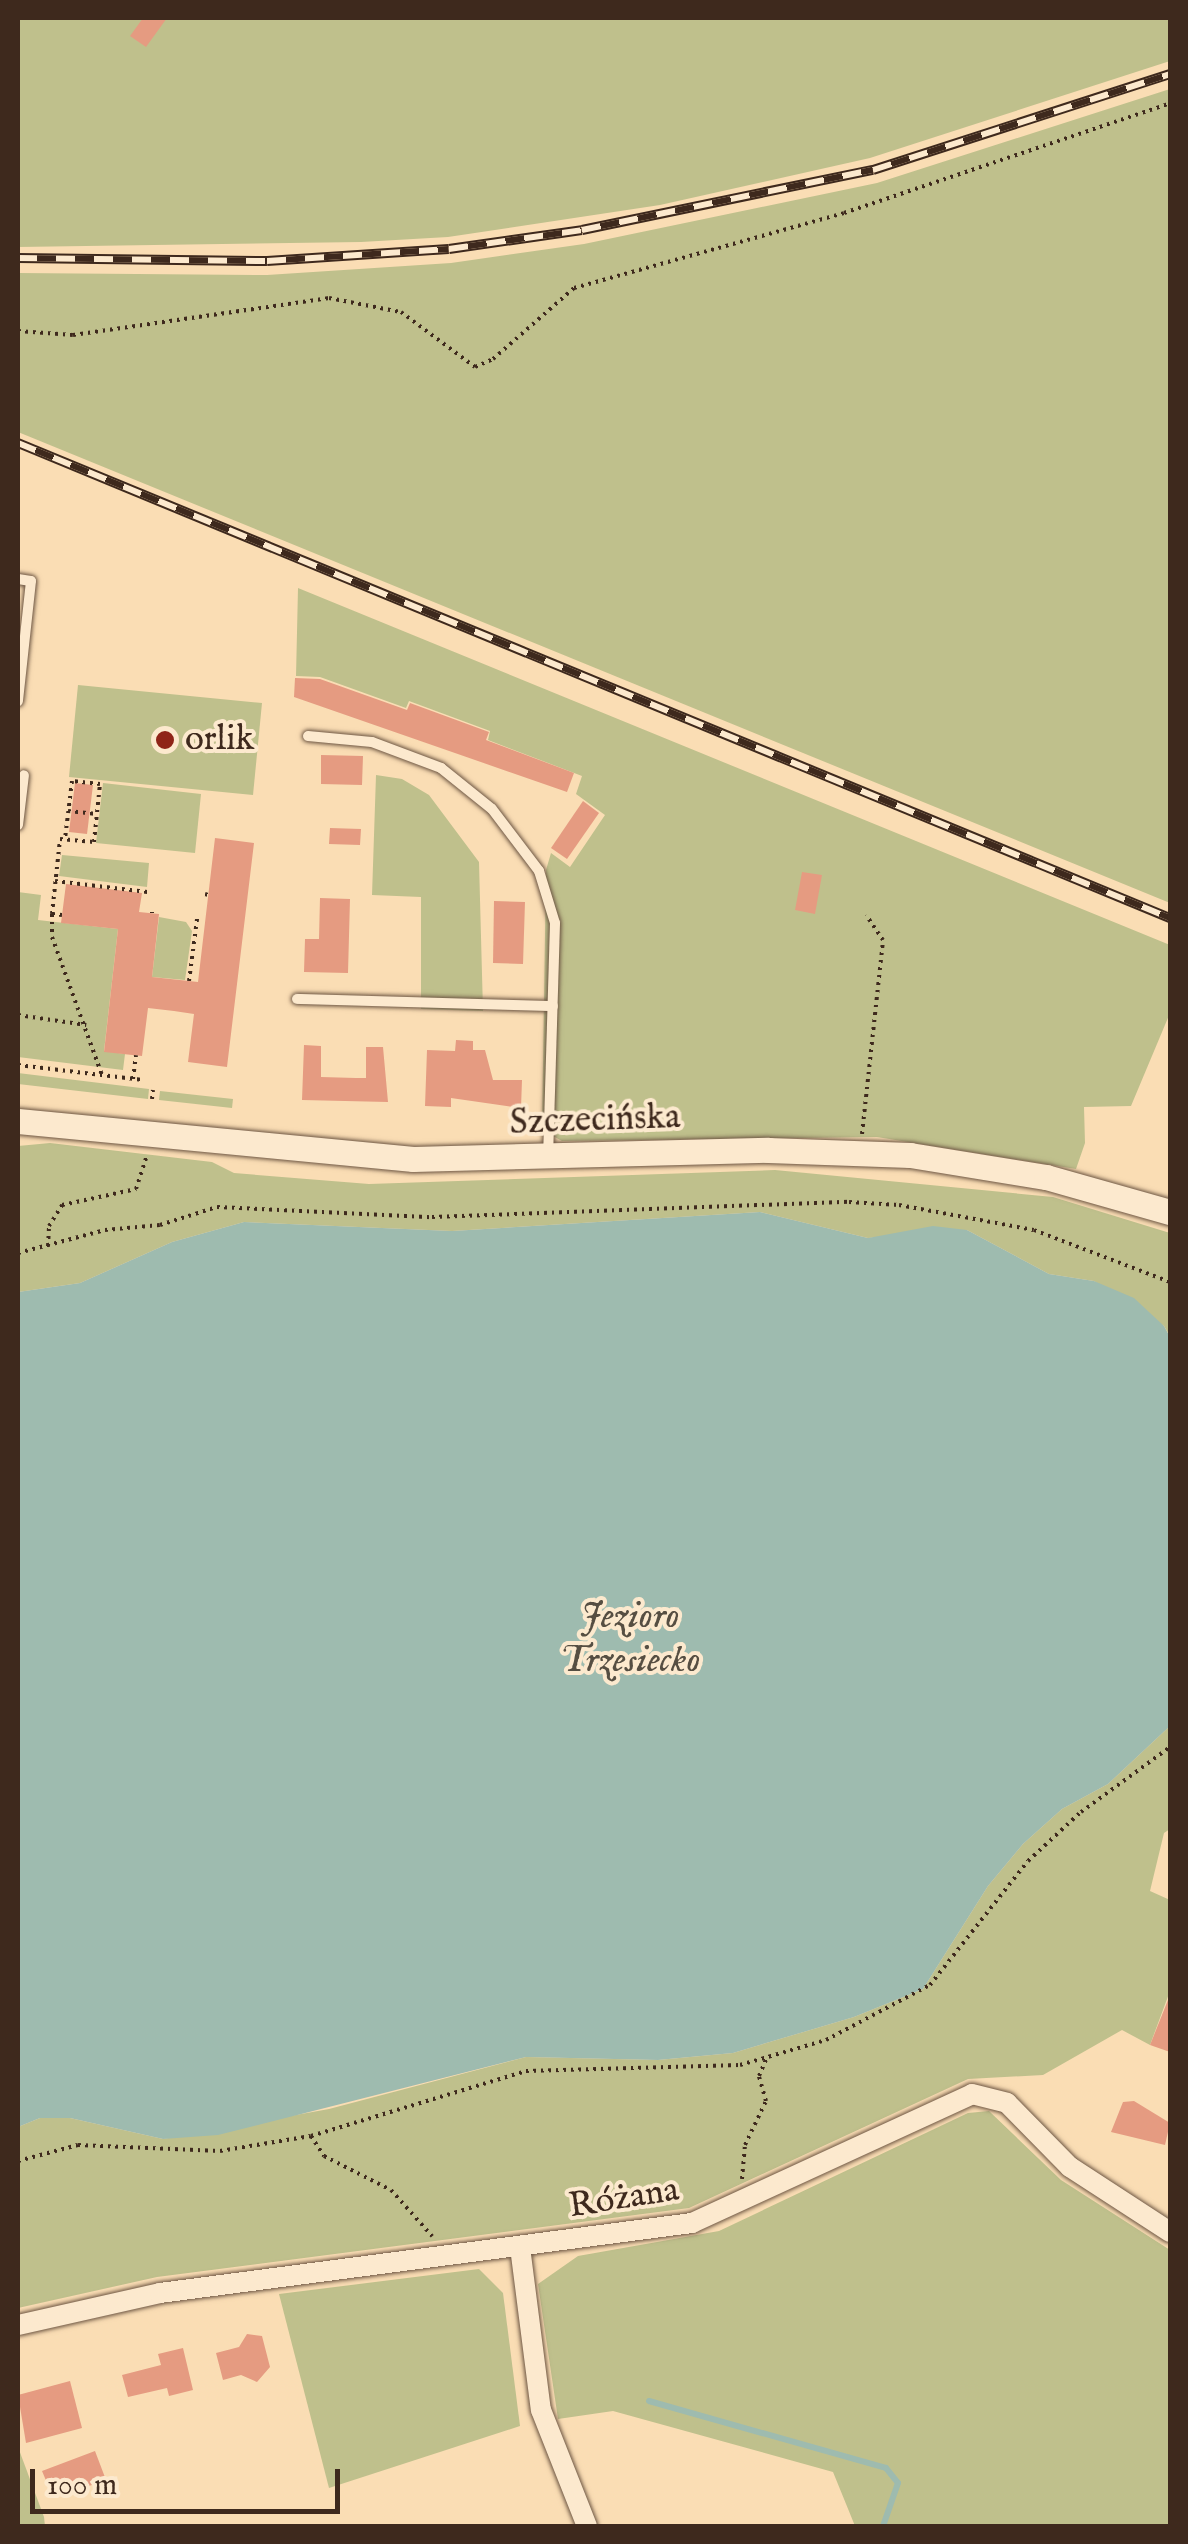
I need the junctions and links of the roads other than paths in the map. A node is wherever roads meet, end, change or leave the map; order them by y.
1 (18, 579) edge
2 (18, 700) edge
3 (308, 736) dead end
4 (24, 775) dead end
5 (18, 825) edge
6 (297, 999) dead end
7 (552, 1006) junction
8 (18, 1121) edge
9 (548, 1158) junction
10 (1170, 1212) edge
11 (1170, 2232) edge
12 (520, 2247) junction
13 (18, 2325) edge
14 (587, 2526) edge

1 - 2 lane
3 - 7 lane
4 - 5 lane
6 - 7 lane
7 - 9 lane
8 - 9 street, Szczecińska
9 - 10 street, Szczecińska
11 - 12 street, Różana
12 - 13 street, Różana
12 - 14 street

